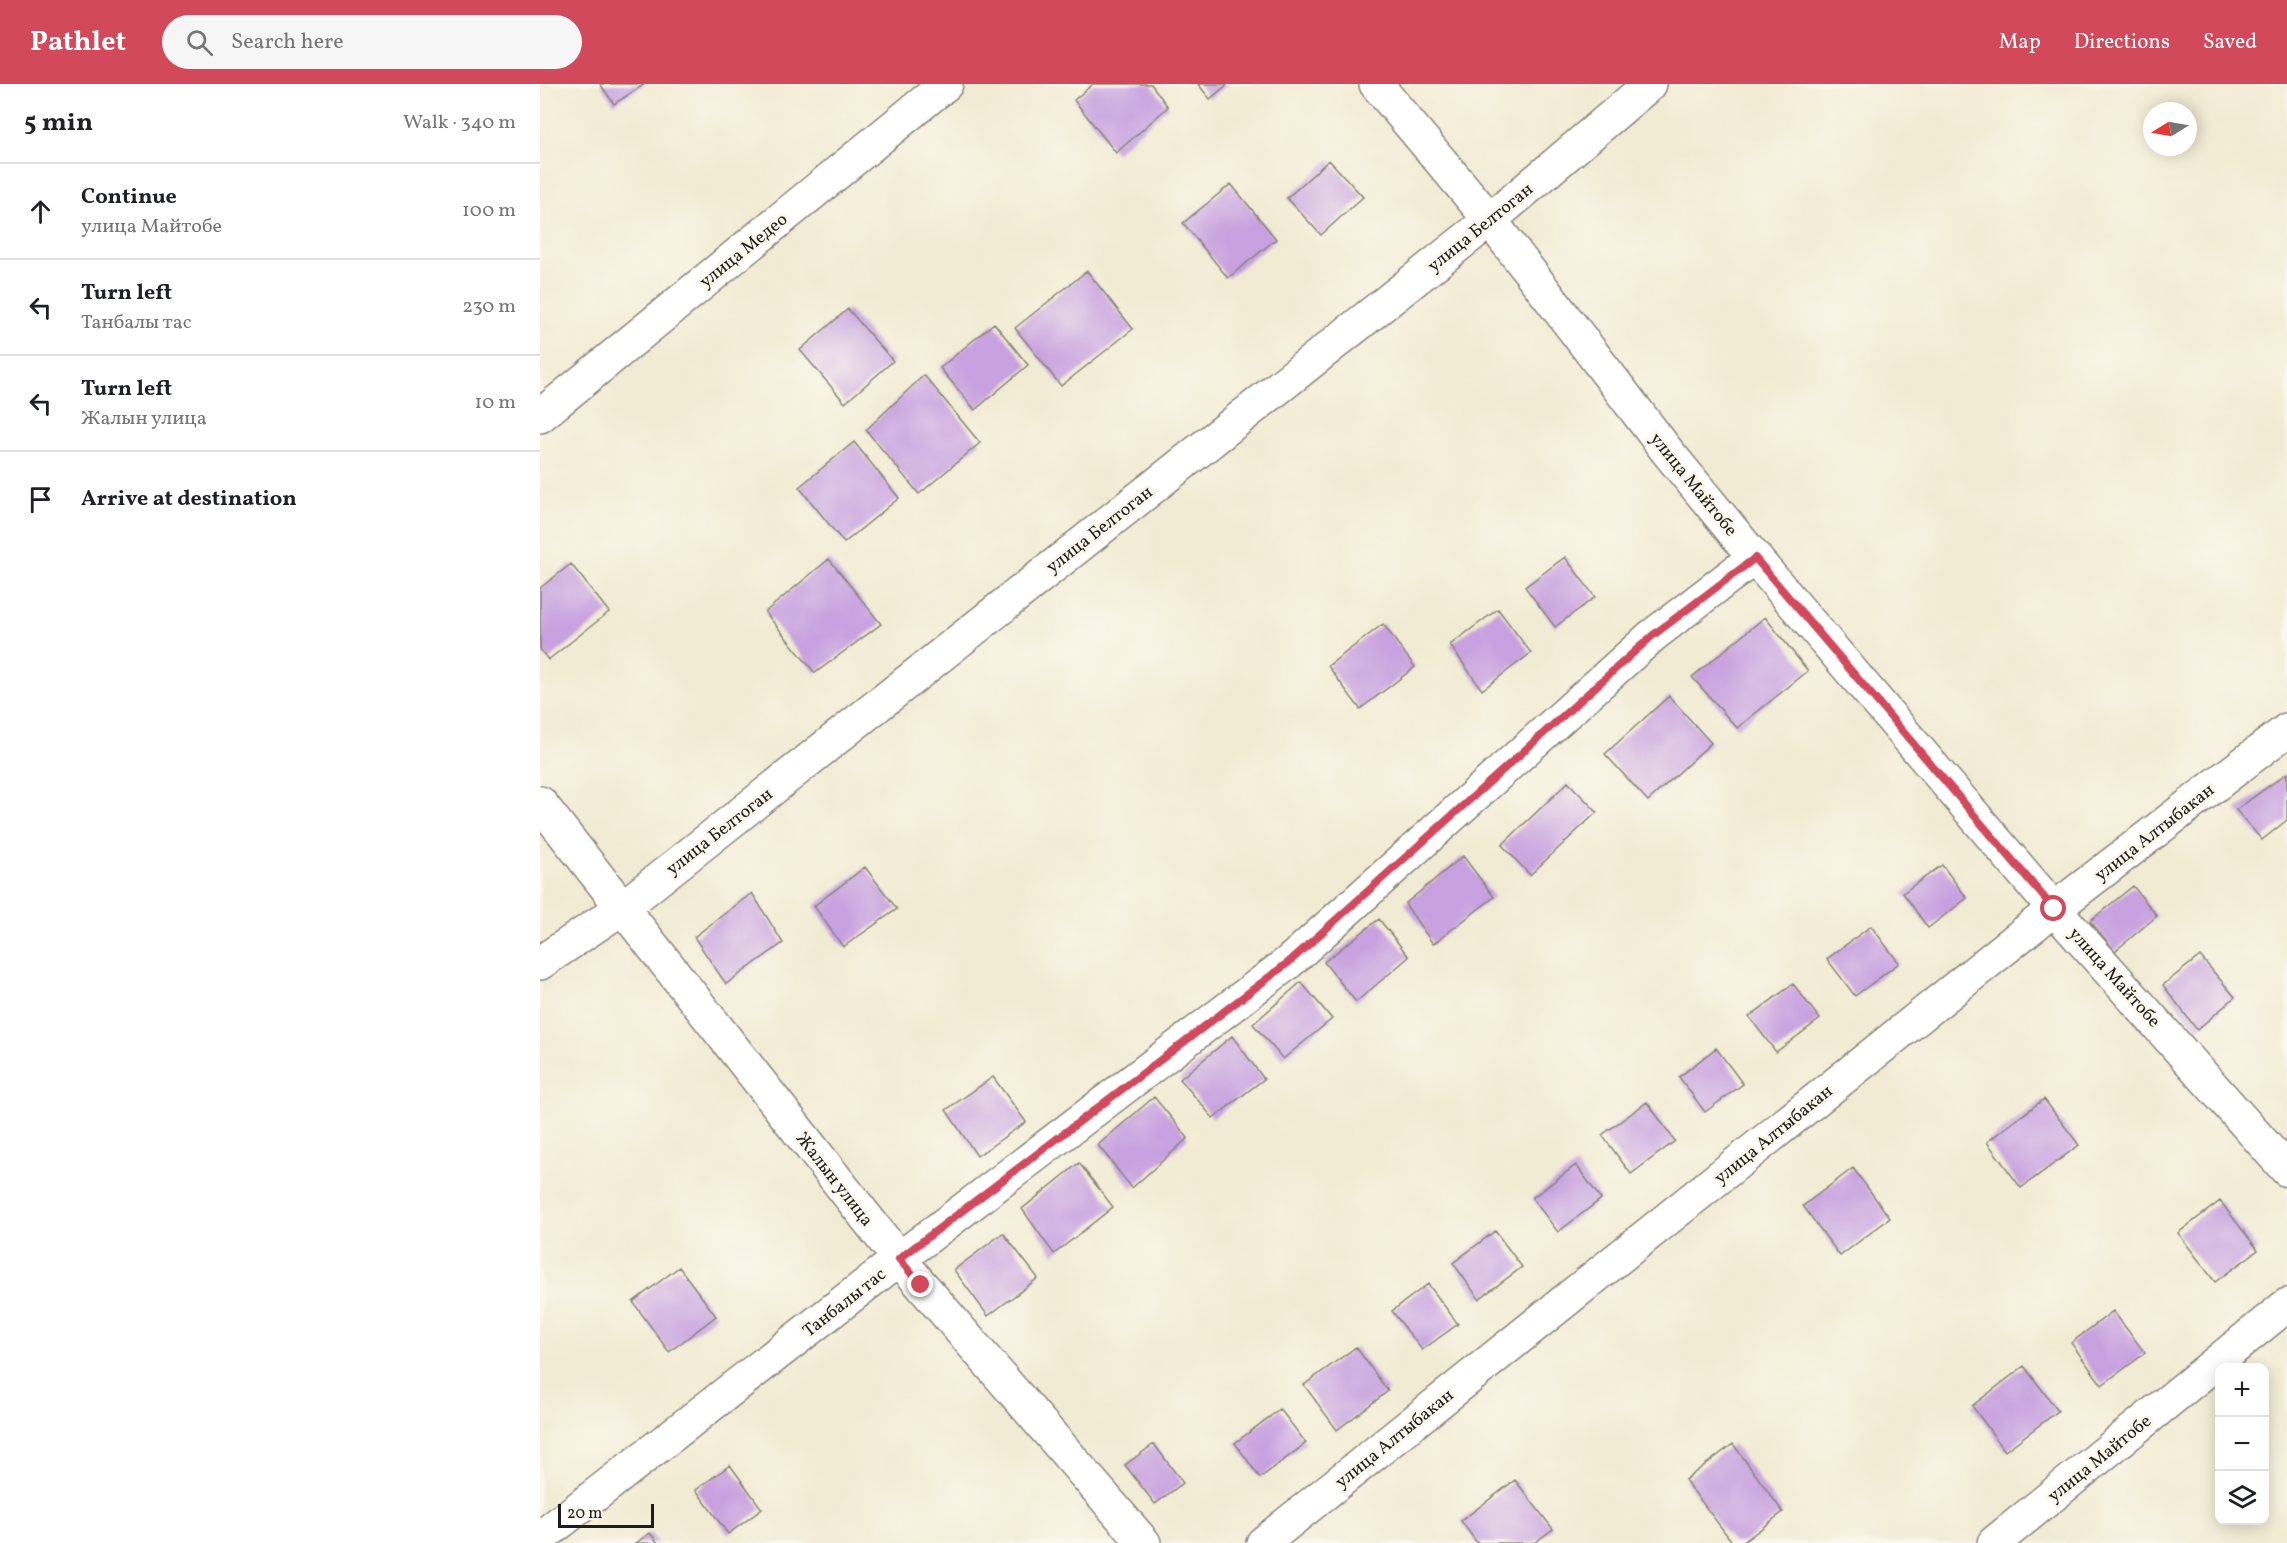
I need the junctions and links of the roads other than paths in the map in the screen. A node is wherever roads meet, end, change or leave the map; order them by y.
1 (946, 84) edge
2 (1376, 84) edge
3 (1650, 84) edge
4 (1490, 220) junction
5 (540, 416) edge
6 (1755, 558) junction
7 (2287, 730) edge
8 (540, 803) edge
9 (622, 908) junction
10 (2054, 909) junction
11 (540, 963) edge
12 (2287, 1170) edge
13 (899, 1259) junction
14 (2287, 1305) edge
15 (540, 1538) edge
16 (1144, 1543) edge
17 (1263, 1543) edge
18 (1994, 1543) edge

1 - 5 street, улица Медео
2 - 4 street, улица Майтобе
3 - 4 street, улица Белтоган
4 - 6 street, улица Майтобе
4 - 9 street, улица Белтоган
6 - 10 street, улица Майтобе
6 - 13 street, Танбалы тас
7 - 10 street, улица Алтыбакан
8 - 9 street, Жалын улица
9 - 11 street, улица Белтоган
9 - 13 street, Жалын улица
10 - 12 street, улица Майтобе
10 - 17 street, улица Алтыбакан
13 - 15 street, Танбалы тас
13 - 16 street, Жалын улица
14 - 18 street, улица Майтобе

